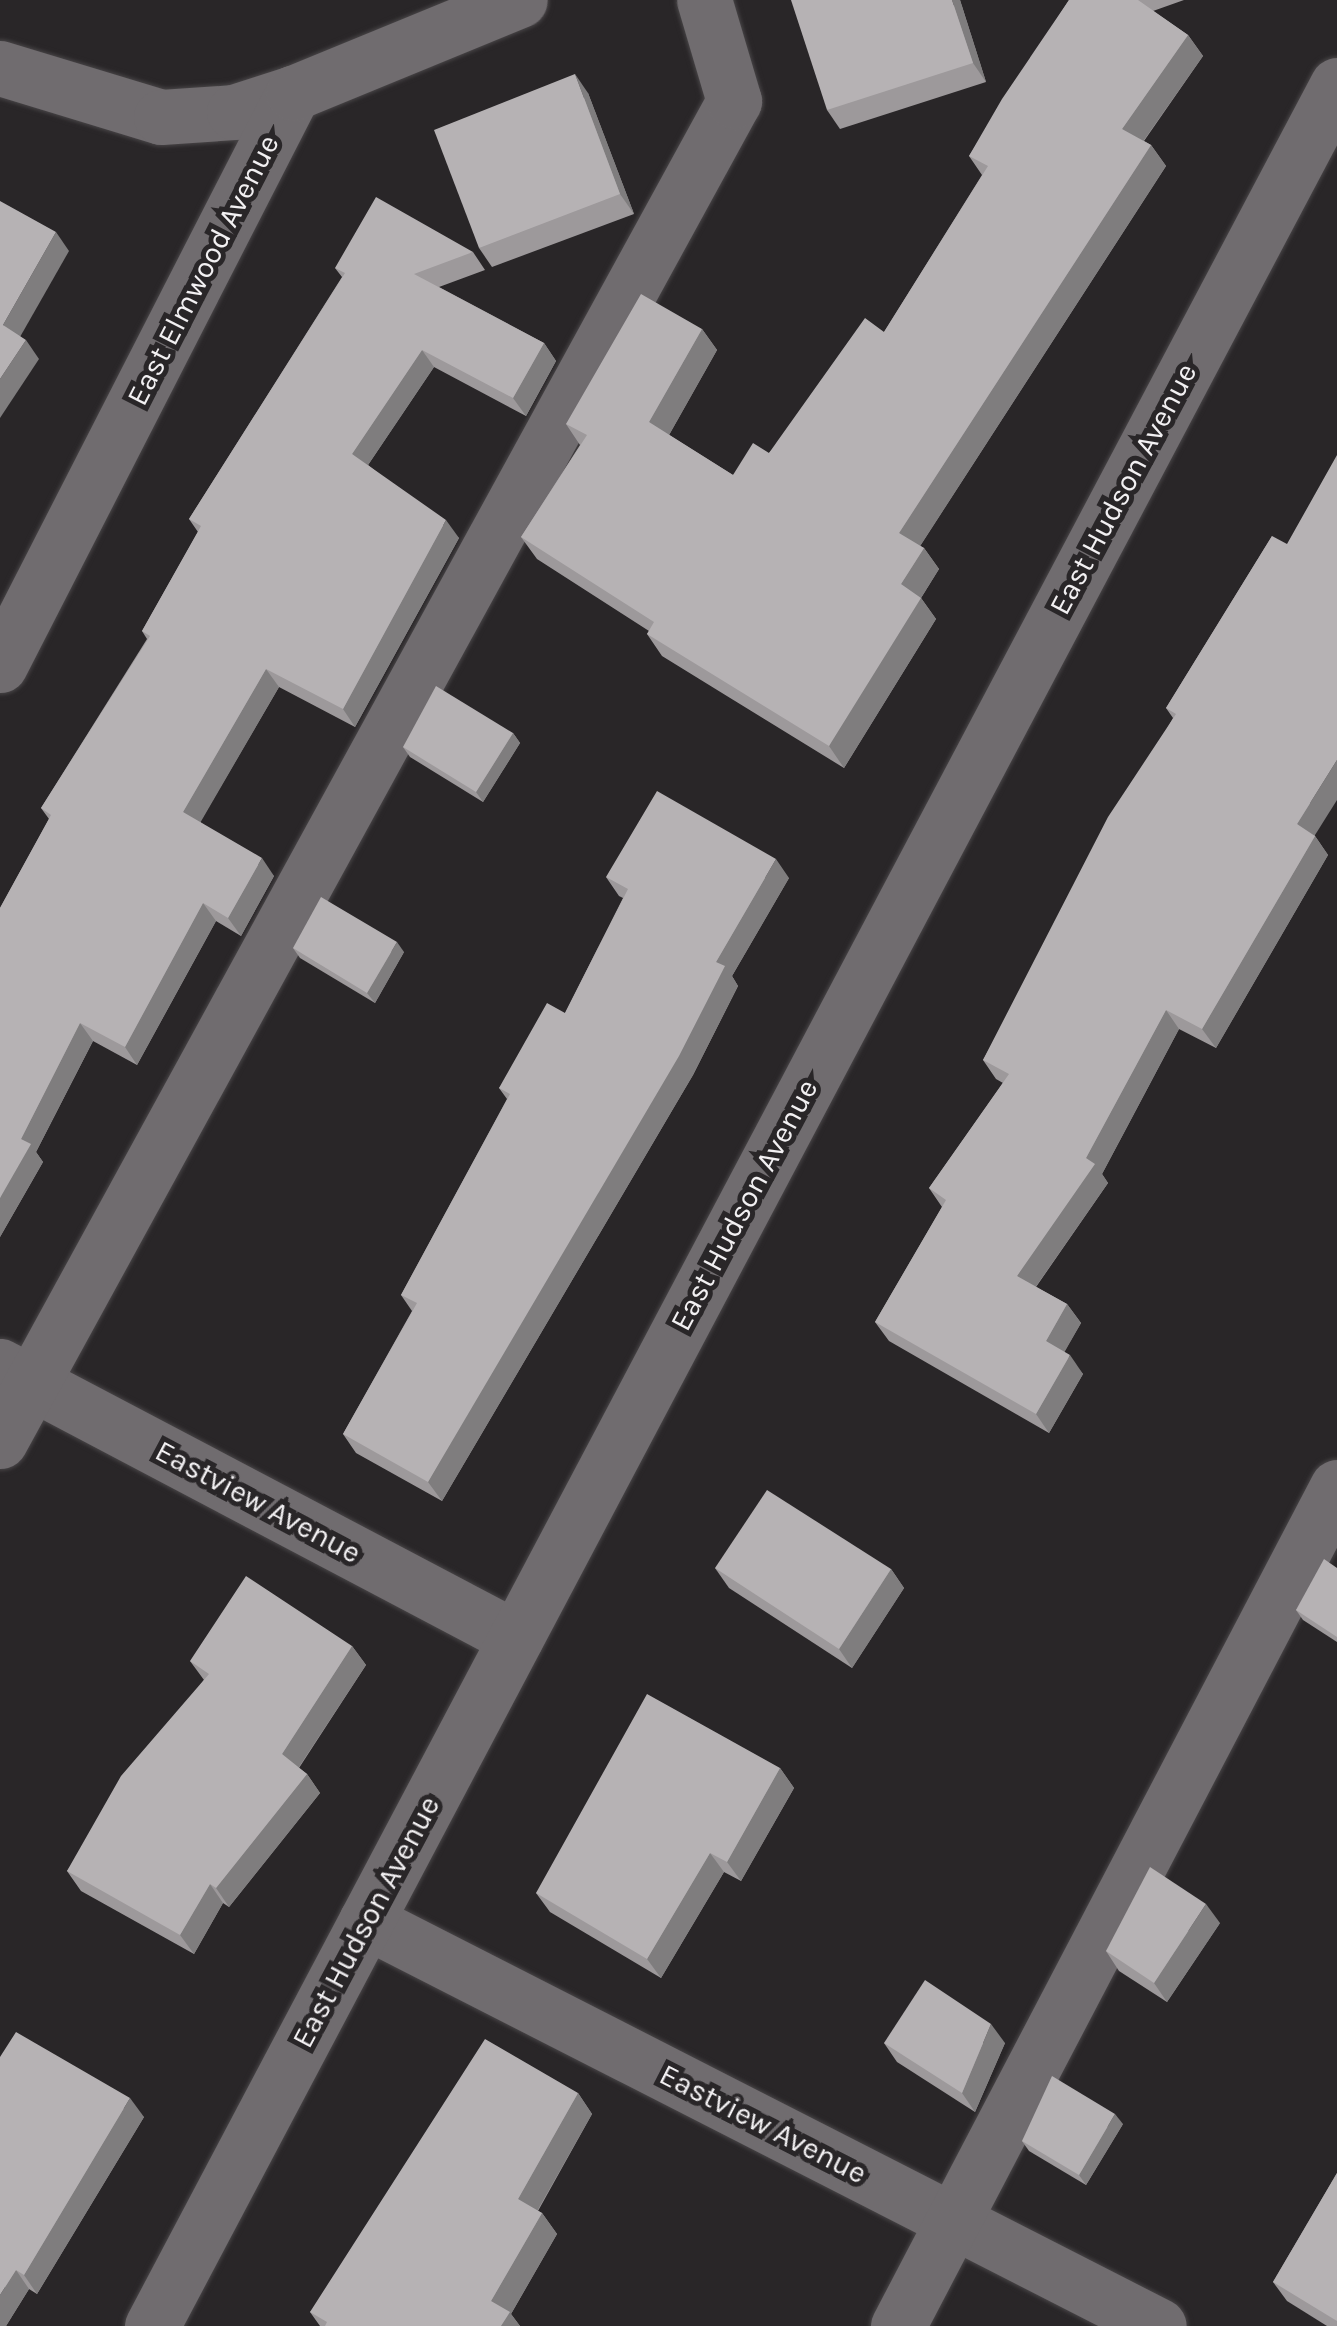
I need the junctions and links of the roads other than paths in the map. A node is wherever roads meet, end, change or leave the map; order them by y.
1 (520, 0) edge
2 (704, 0) edge
3 (0, 68) edge
4 (1337, 85) edge
5 (293, 93) junction
6 (0, 665) edge
7 (15, 1374) edge
8 (0, 1441) edge
9 (1337, 1487) edge
10 (516, 1638) junction
11 (366, 1921) junction
12 (954, 2222) junction
13 (152, 2326) edge
14 (898, 2326) edge
15 (1159, 2326) edge

1 - 5 street
2 - 7 street
3 - 5 street
4 - 10 street, East Hudson Avenue
5 - 6 street, East Elmwood Avenue
7 - 8 street
7 - 10 street, Eastview Avenue
9 - 12 street
10 - 11 street, East Hudson Avenue
11 - 12 street, Eastview Avenue
11 - 13 street, East Hudson Avenue
12 - 14 street
12 - 15 street, Eastview Avenue

